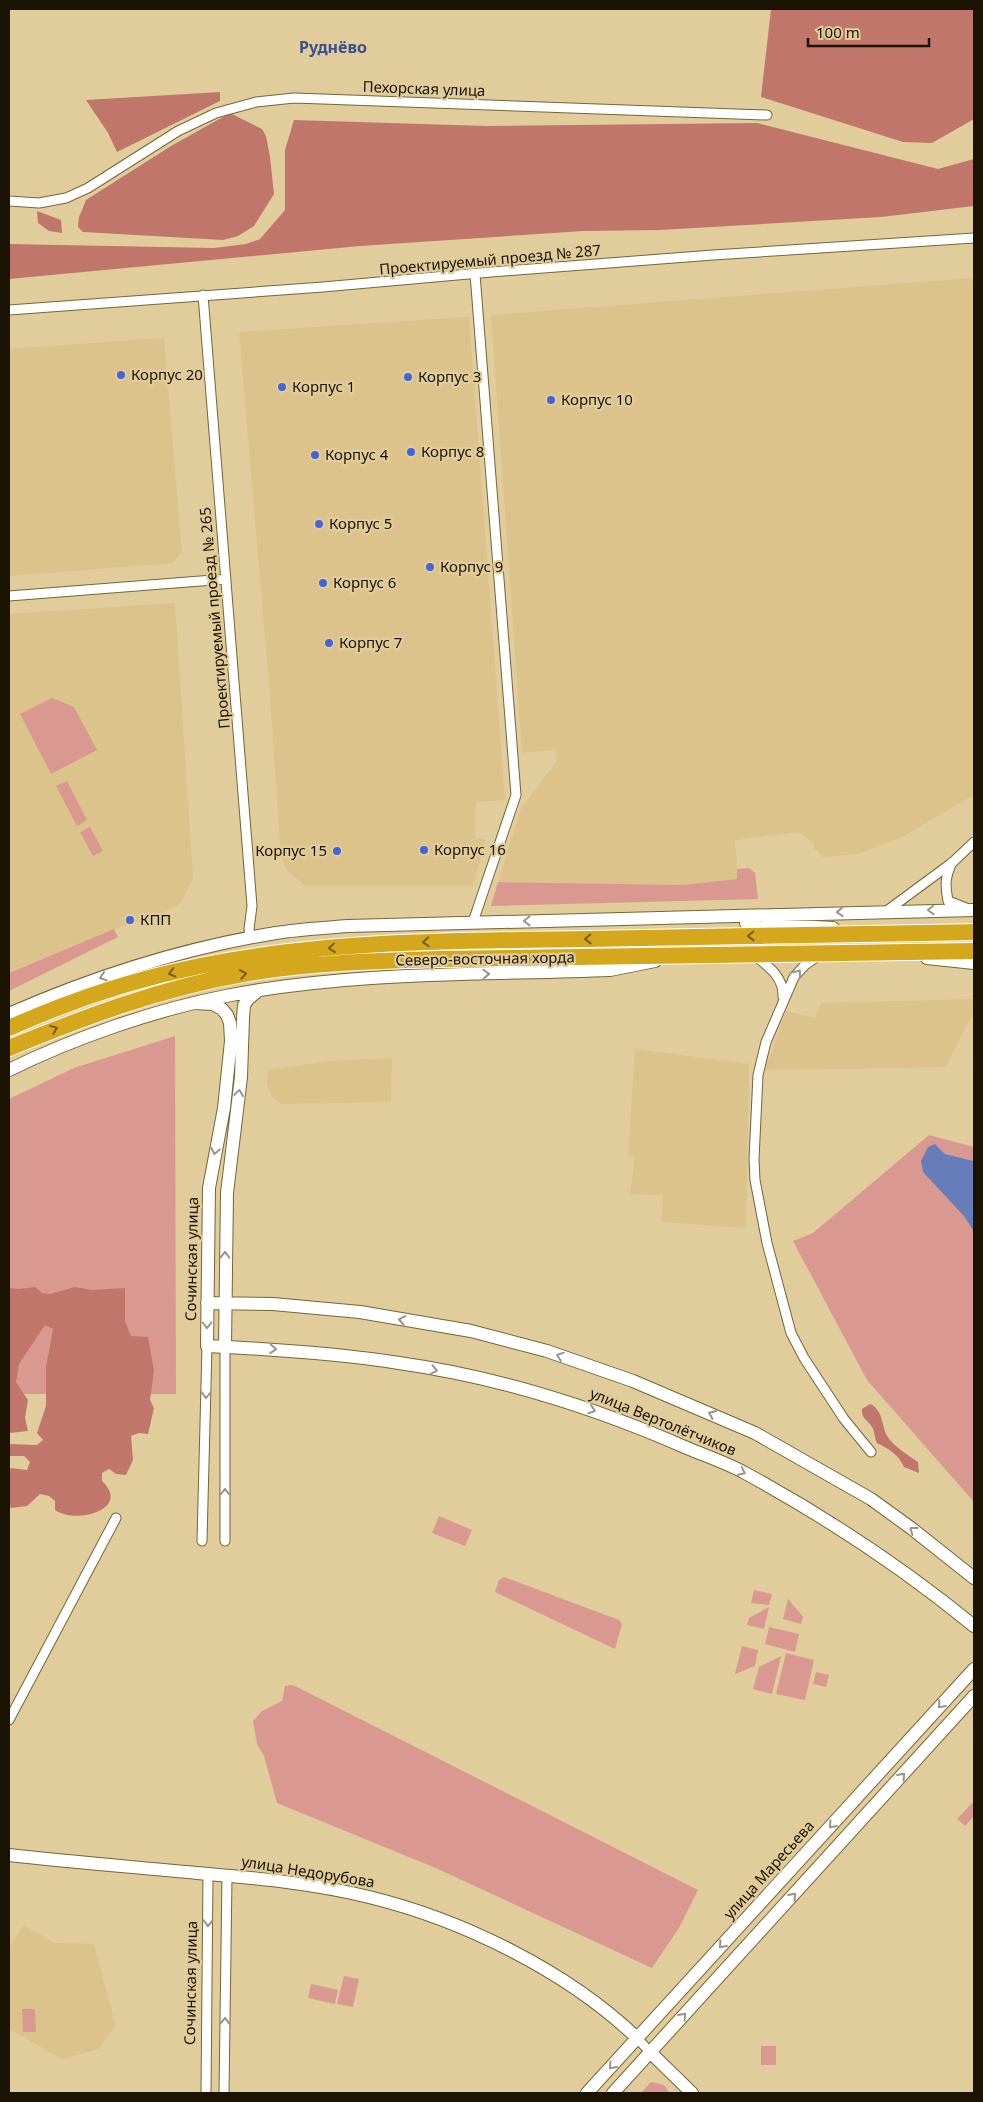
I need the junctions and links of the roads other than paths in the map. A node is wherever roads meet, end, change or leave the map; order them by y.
1 (767, 115) dead end
2 (9, 201) edge
3 (974, 238) edge
4 (475, 274) junction
5 (203, 295) junction
6 (9, 310) edge
7 (226, 579) junction
8 (9, 596) edge
9 (974, 842) edge
10 (953, 862) junction
11 (888, 910) junction
12 (972, 910) edge
13 (681, 918) junction
14 (473, 922) junction
15 (974, 932) edge
16 (906, 934) junction
17 (251, 938) junction
18 (974, 951) edge
19 (860, 952) junction
20 (821, 953) junction
21 (752, 954) junction
22 (684, 955) junction
23 (974, 963) edge
24 (259, 990) junction
25 (783, 1000) junction
26 (196, 1003) junction
27 (9, 1014) edge
28 (9, 1028) edge
29 (9, 1048) edge
30 (9, 1070) edge
31 (207, 1303) junction
32 (225, 1304) junction
33 (207, 1346) junction
34 (225, 1347) junction
35 (871, 1452) dead end
36 (116, 1518) dead end
37 (202, 1541) dead end
38 (225, 1541) dead end
39 (974, 1578) edge
40 (974, 1626) edge
41 (974, 1669) edge
42 (974, 1696) edge
43 (9, 1720) edge
44 (9, 1855) edge
45 (208, 1874) junction
46 (227, 1876) junction
47 (637, 2038) junction
48 (650, 2052) junction
49 (206, 2093) edge
50 (224, 2093) edge
51 (587, 2093) edge
52 (613, 2093) edge
53 (692, 2093) edge

1 - 2 street, Пехорская улица
3 - 4 street, Проектируемый проезд № 287
4 - 5 street, Проектируемый проезд № 287
4 - 14 street
5 - 6 street, Проектируемый проезд № 287
5 - 7 street, Проектируемый проезд № 265
7 - 8 street
7 - 17 street, Проектируемый проезд № 265
9 - 10 street
10 - 11 street
10 - 12 street
12 -> 11 street
11 -> 13 street
13 -> 14 street
13 - 16 street
14 - 17 street
15 - 16 highway, Северо-восточная хорда
16 -> 28 highway, Северо-восточная хорда
17 -> 27 street
18 - 19 highway, Северо-восточная хорда
19 - 20 highway, Северо-восточная хорда
19 - 23 street
20 - 21 highway, Северо-восточная хорда
25 -> 20 street
21 - 22 highway, Северо-восточная хорда
21 - 25 street
24 -> 22 street
29 -> 22 highway, Северо-восточная хорда
24 - 26 street
32 -> 24 street
25 - 35 street
26 - 30 street
26 -> 31 street, Сочинская улица
31 - 32 street, улица Вертолётчиков
31 -> 33 street, Сочинская улица
32 - 34 street
39 -> 32 street, улица Вертолётчиков
33 - 34 street, улица Вертолётчиков
33 -> 37 street, Сочинская улица
38 -> 34 street
34 -> 40 street, улица Вертолётчиков
36 - 43 street
41 -> 47 street, улица Маресьева
48 -> 42 street
44 - 45 street, улица Недорубова
45 - 46 street, улица Недорубова
45 -> 49 street, Сочинская улица
46 - 47 street, улица Недорубова
50 -> 46 street
47 - 48 street, улица Недорубова
47 -> 51 street, улица Маресьева
48 - 52 street
48 - 53 street, улица Недорубова

